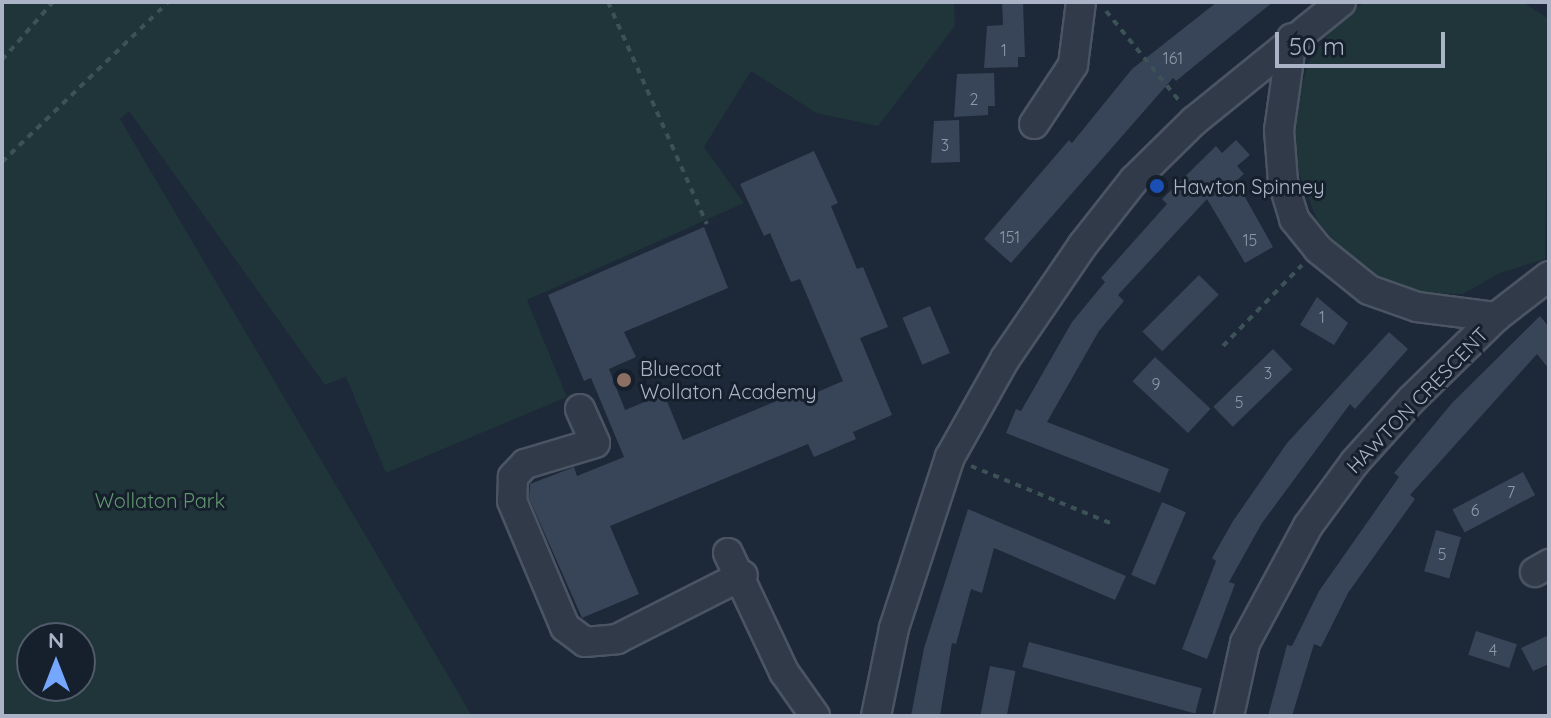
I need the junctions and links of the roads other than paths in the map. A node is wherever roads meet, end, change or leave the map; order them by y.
1 (1081, 2) edge
2 (1341, 2) edge
3 (1292, 38) junction
4 (1034, 124) dead end
5 (1549, 276) edge
6 (1496, 317) junction
7 (580, 409) dead end
8 (815, 716) edge
9 (876, 716) edge
10 (1229, 716) edge

1 - 4 street
2 - 3 street
3 - 6 street
3 - 9 street
5 - 6 street, HAWTON CRESCENT
6 - 10 street, HAWTON CRESCENT
7 - 8 street

